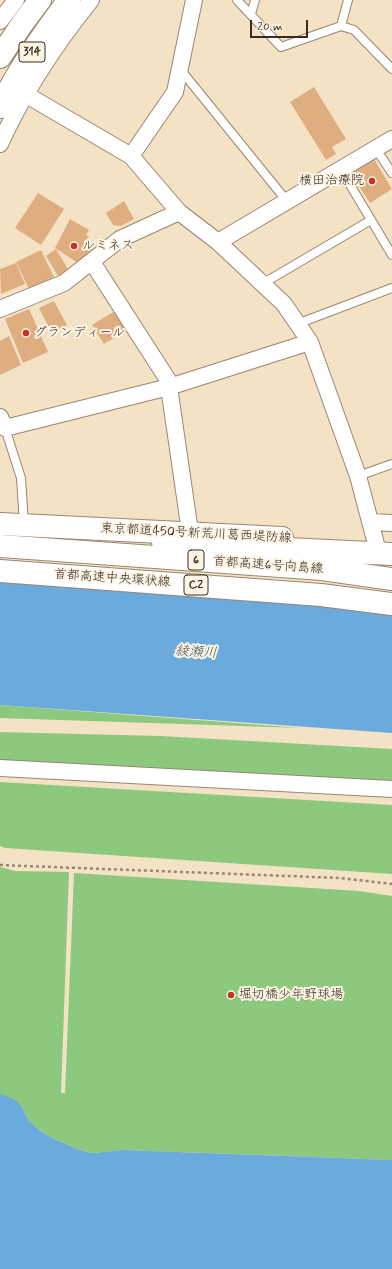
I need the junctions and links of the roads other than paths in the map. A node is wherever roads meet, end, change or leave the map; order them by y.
1 (16, 0) edge
2 (40, 0) edge
3 (69, 0) edge
4 (91, 0) edge
5 (194, 0) edge
6 (237, 0) edge
7 (255, 0) edge
8 (348, 0) edge
9 (251, 14) junction
10 (0, 21) edge
11 (341, 26) junction
12 (0, 57) edge
13 (179, 69) junction
14 (392, 69) edge
15 (25, 94) junction
16 (0, 107) edge
17 (392, 139) edge
18 (0, 144) edge
19 (376, 149) junction
20 (131, 156) junction
21 (340, 168) junction
22 (392, 174) edge
23 (286, 200) junction
24 (179, 212) junction
25 (371, 220) junction
26 (218, 242) junction
27 (392, 255) edge
28 (92, 262) junction
29 (262, 284) junction
30 (392, 288) edge
31 (0, 309) edge
32 (297, 324) junction
33 (310, 342) junction
34 (169, 387) junction
35 (3, 423) edge
36 (392, 464) edge
37 (358, 476) junction
38 (371, 522) junction
39 (392, 523) edge
40 (0, 524) edge
41 (24, 525) junction
42 (190, 532) junction
43 (0, 542) edge
44 (0, 546) edge
45 (387, 548) edge
46 (0, 570) edge
47 (392, 579) edge
48 (392, 604) edge
49 (0, 768) edge
50 (392, 789) edge

1 - 10 street
2 - 12 main road, 314
3 - 16 main road, 314
4 - 15 street
5 - 13 street
6 - 9 lane
7 - 9 lane
8 - 11 lane
9 - 11 lane
11 - 14 lane
13 - 20 street
13 - 23 lane
15 - 18 street
15 - 20 street
17 - 19 street
19 - 21 street
19 - 22 lane
20 - 24 street
21 - 23 street
21 - 25 lane
23 - 26 street
24 - 26 street
24 - 28 street
25 - 27 lane
25 - 29 lane
26 - 29 street
28 - 31 street
28 - 34 street
29 - 32 street
30 - 32 lane
32 - 33 street
33 - 34 street
33 - 37 street
34 - 35 street
34 - 42 street
35 - 41 lane
36 - 37 lane
37 - 38 street
38 - 39 street
38 - 45 street
40 - 41 main road, 東京都道450号新荒川葛西堤防線
41 - 42 main road, 東京都道450号新荒川葛西堤防線
42 - 45 main road, 東京都道450号新荒川葛西堤防線
43 - 45 main road
44 - 47 main road, 首都高速6号向島線 / 6
46 - 47 main road, 首都高速中央環状線 / C2
46 - 48 main road, 首都高速中央環状線 / C2
49 - 50 street

